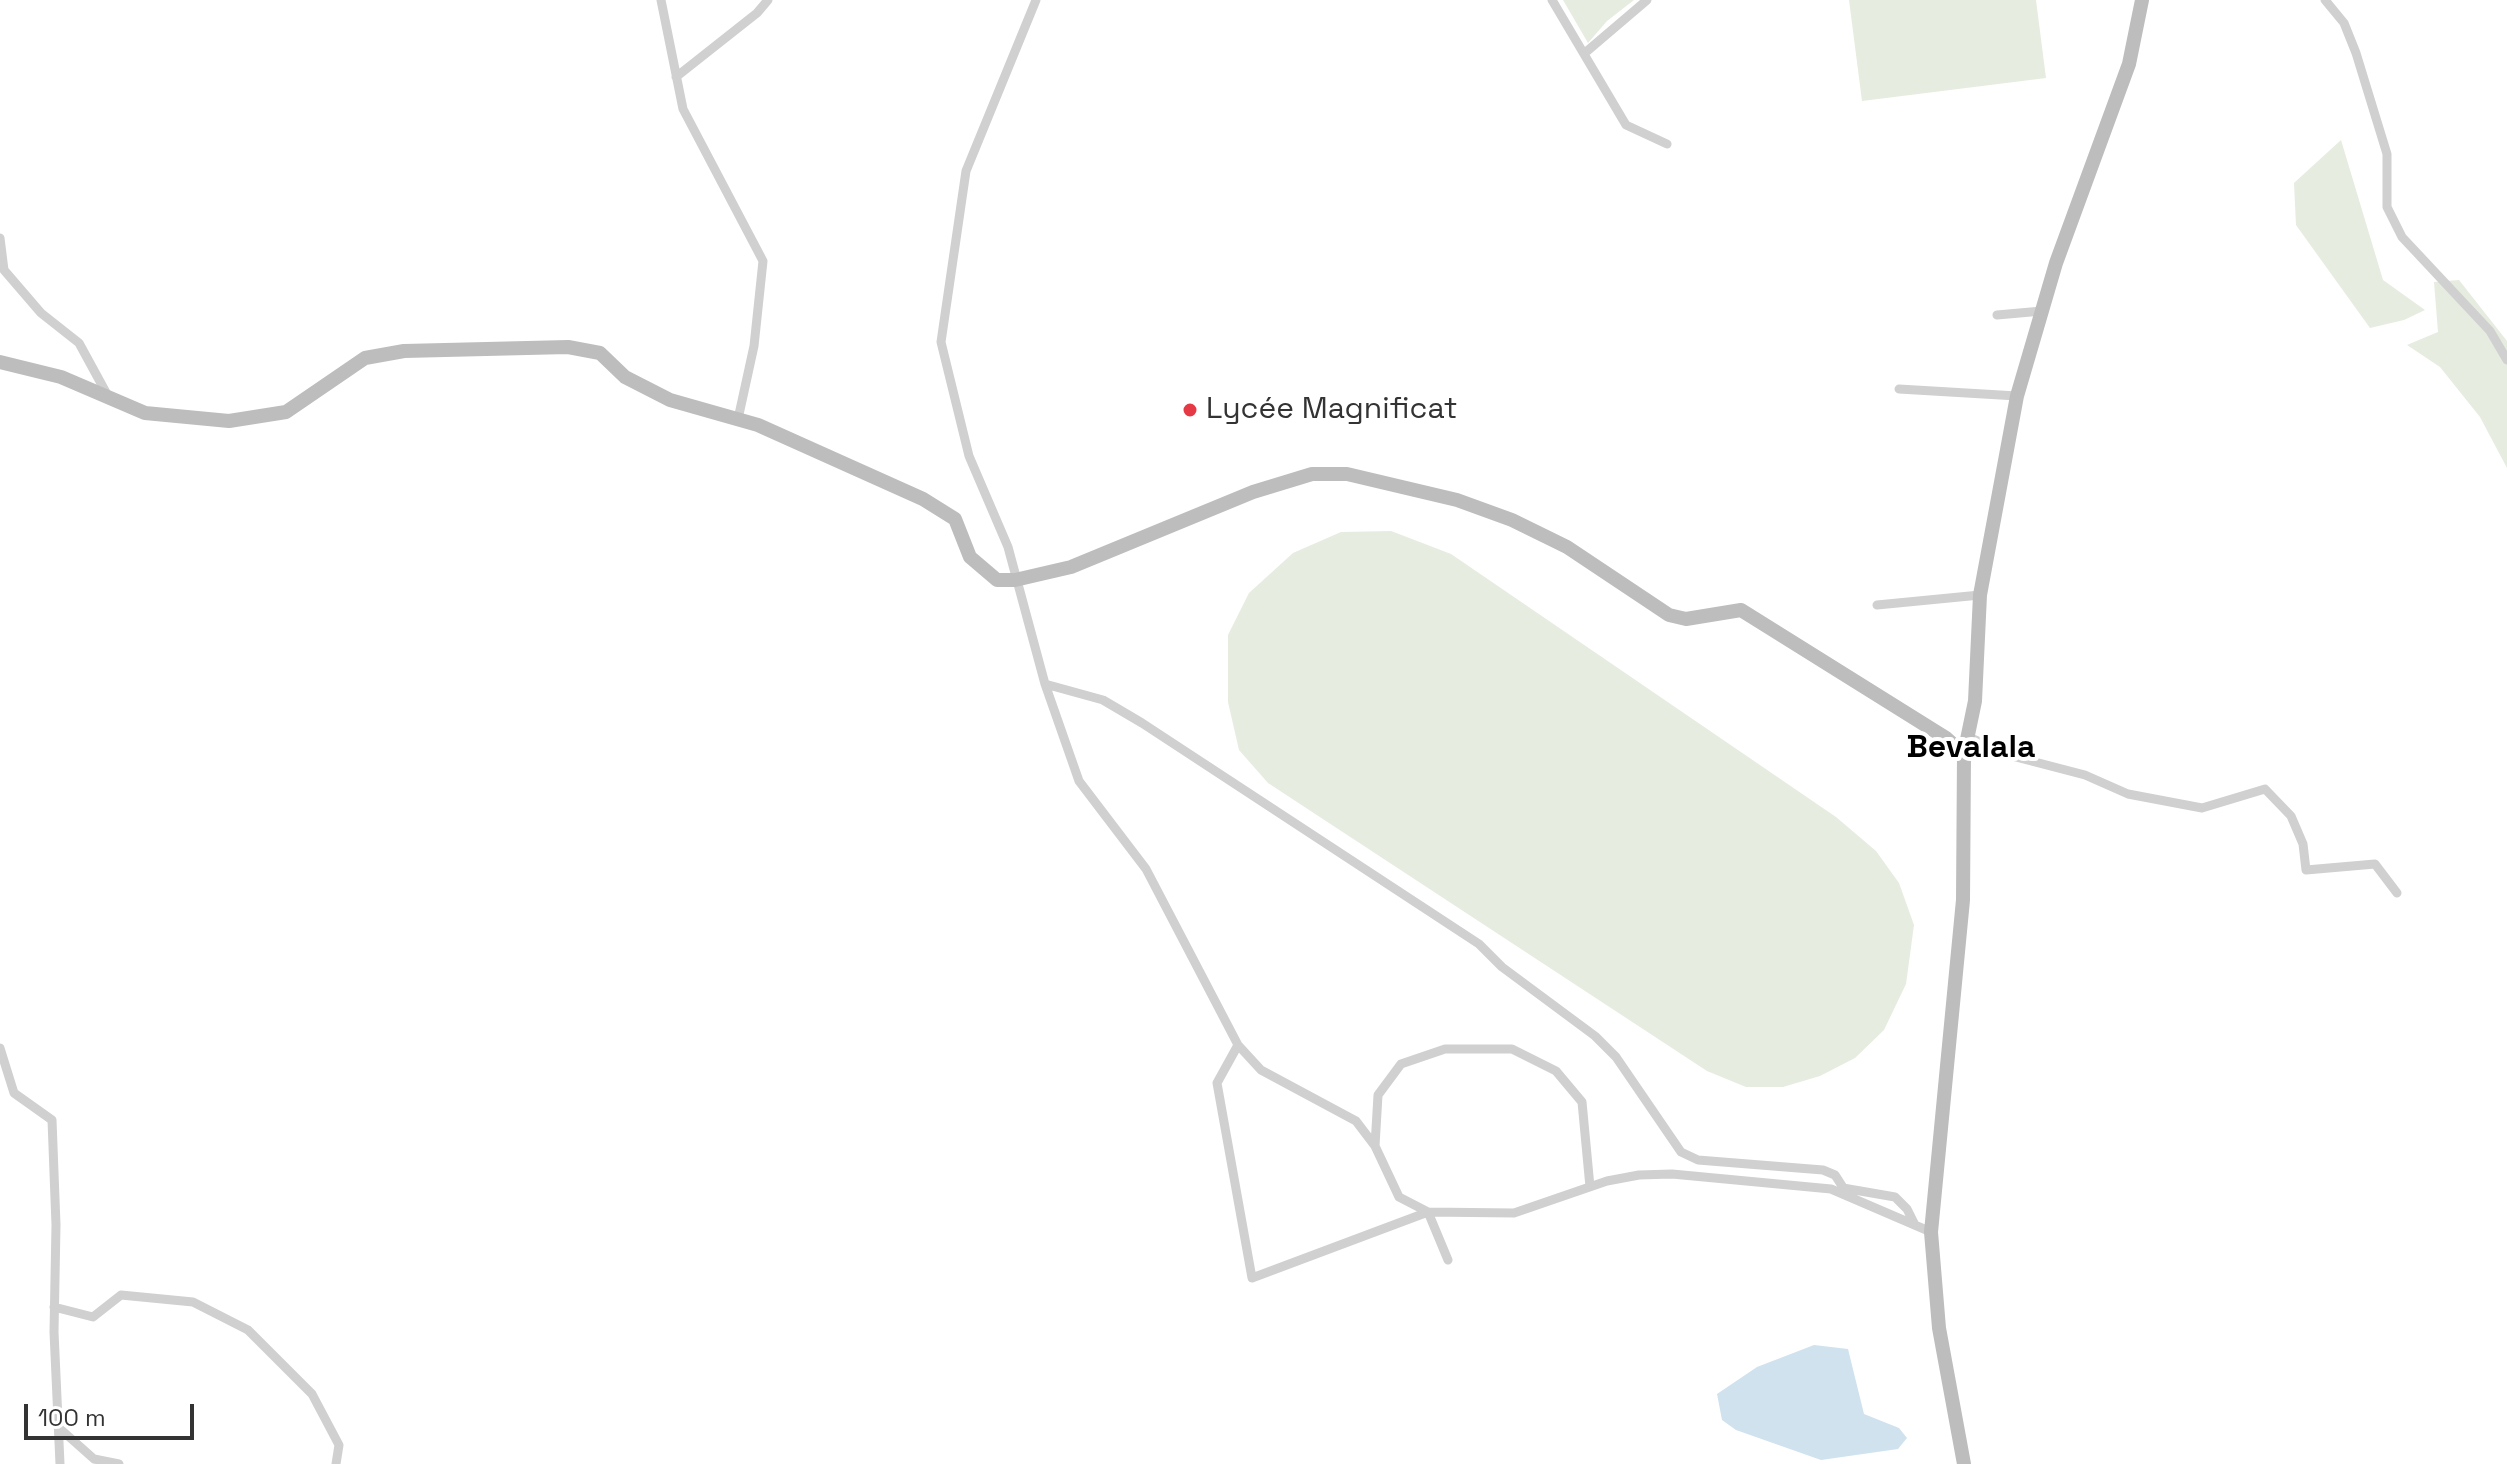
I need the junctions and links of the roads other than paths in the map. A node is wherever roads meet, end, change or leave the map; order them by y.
1 (661, 0) edge
2 (768, 0) edge
3 (1036, 0) edge
4 (1552, 0) edge
5 (1647, 0) edge
6 (2142, 0) edge
7 (2325, 0) edge
8 (1586, 52) junction
9 (676, 77) junction
10 (1667, 144) dead end
11 (0, 238) edge
12 (2042, 311) junction
13 (1997, 315) dead end
14 (2507, 360) edge
15 (0, 362) edge
16 (1899, 389) dead end
17 (2017, 396) junction
18 (109, 398) junction
19 (738, 419) junction
20 (1015, 580) junction
21 (1980, 595) junction
22 (1877, 605) dead end
23 (1045, 684) junction
24 (1969, 737) junction
25 (1964, 754) junction
26 (2397, 893) dead end
27 (1238, 1045) junction
28 (0, 1048) edge
29 (1375, 1146) junction
30 (1590, 1187) junction
31 (1845, 1190) junction
32 (1428, 1212) junction
33 (1915, 1225) junction
34 (1931, 1232) junction
35 (1448, 1260) dead end
36 (54, 1307) junction
37 (58, 1427) junction
38 (60, 1464) edge
39 (119, 1464) edge
40 (336, 1464) edge
41 (1964, 1464) edge

1 - 9 street
2 - 9 street
3 - 20 street
4 - 8 street
5 - 8 street
6 - 12 street
7 - 14 street
8 - 10 street
9 - 19 street
11 - 18 street
12 - 13 street
12 - 17 street
15 - 18 street
16 - 17 street
17 - 21 street
18 - 19 street
19 - 20 street
20 - 23 street
20 - 25 street
21 - 22 street
21 - 24 street
23 - 27 street
23 - 31 street
24 - 25 street
24 - 26 street
25 - 34 street
27 - 29 street
27 - 32 street
28 - 36 street
29 - 30 street
29 - 32 street
30 - 31 street
30 - 32 street
31 - 33 street
31 - 33 street
32 - 35 street
33 - 34 street
34 - 41 street
36 - 37 street
36 - 40 street
37 - 38 street
37 - 39 street

